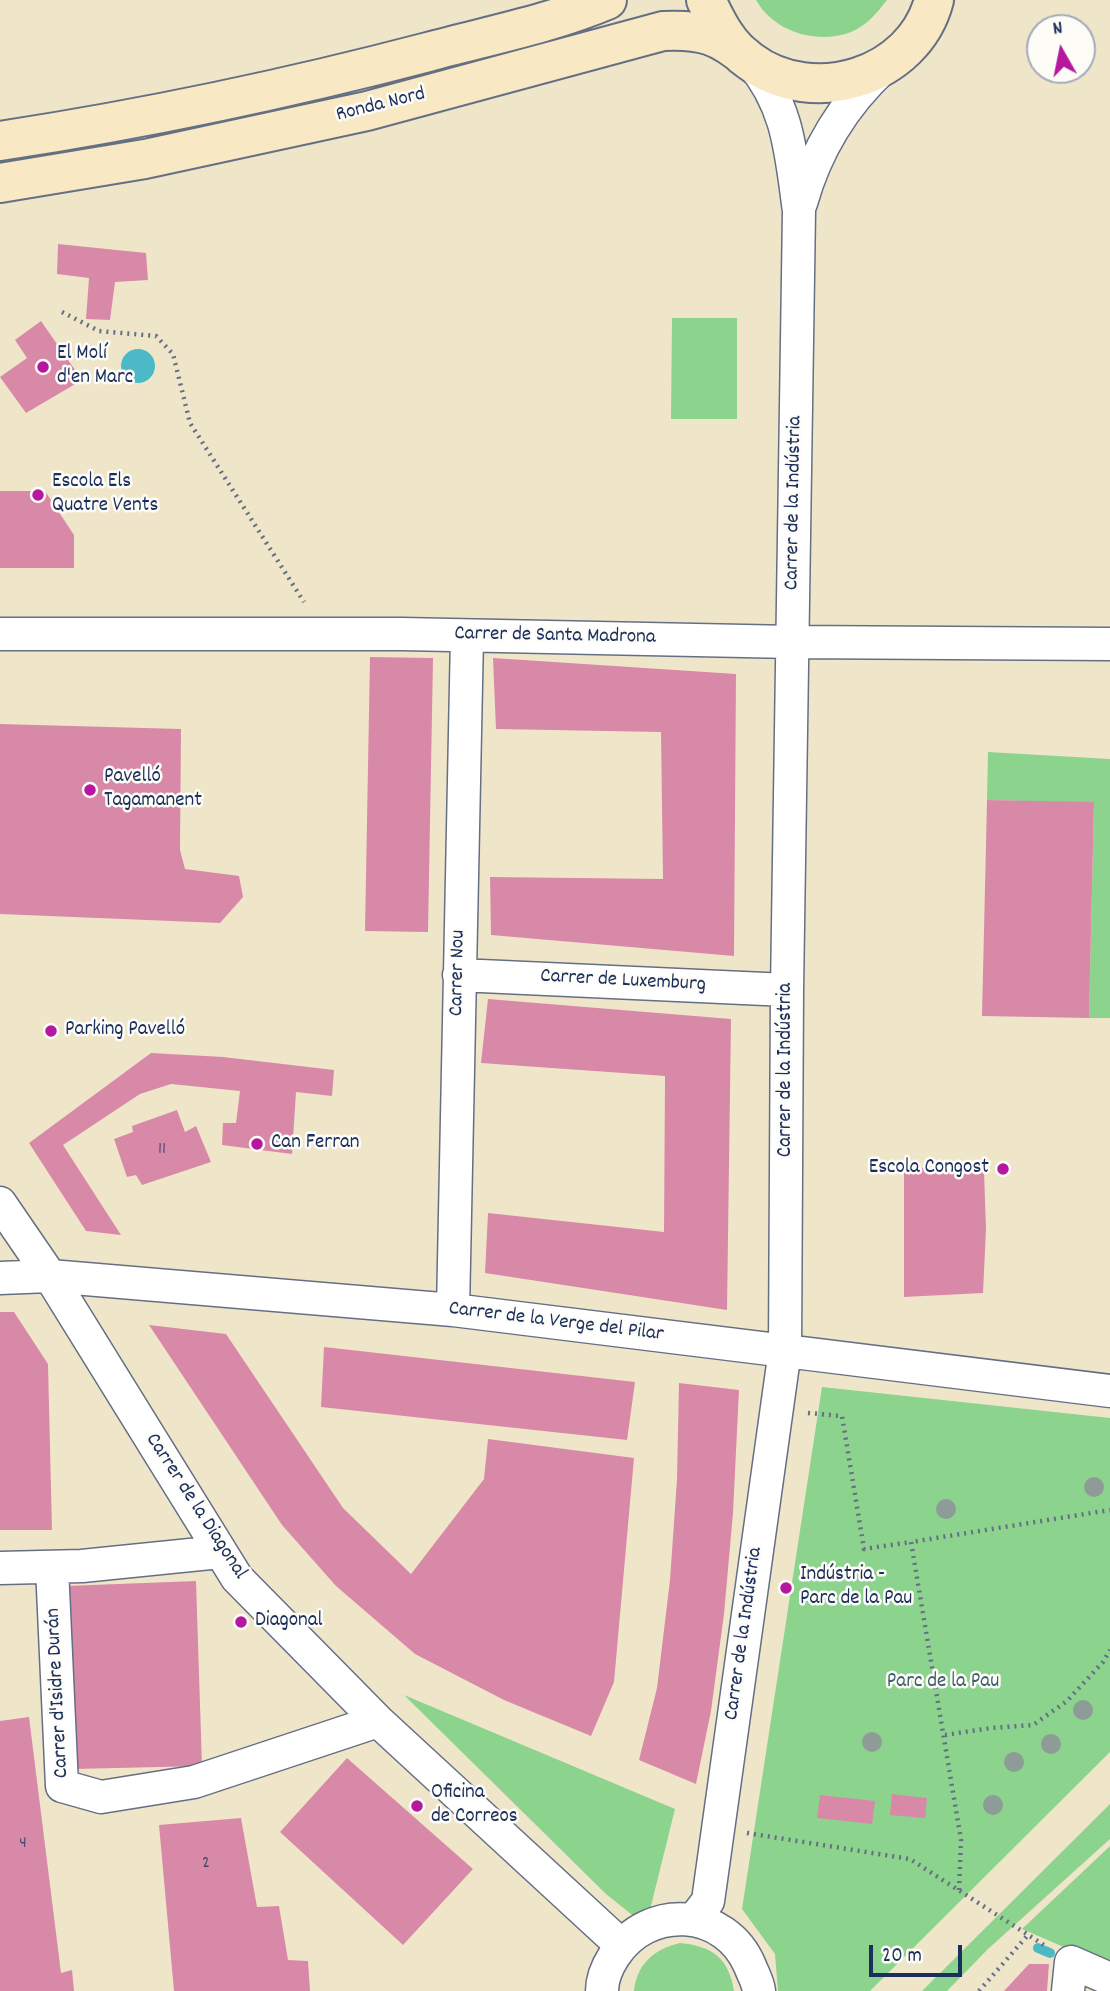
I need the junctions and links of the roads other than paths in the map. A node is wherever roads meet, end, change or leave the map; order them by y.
1 (607, 0) edge
2 (706, 0) edge
3 (935, 5) edge
4 (750, 61) junction
5 (887, 65) junction
6 (0, 141) edge
7 (0, 183) edge
8 (799, 211) junction
9 (0, 634) edge
10 (467, 636) junction
11 (793, 642) junction
12 (1110, 644) edge
13 (459, 975) junction
14 (787, 990) junction
15 (0, 1203) edge
16 (50, 1276) junction
17 (0, 1278) edge
18 (453, 1310) junction
19 (785, 1350) junction
20 (1110, 1391) edge
21 (220, 1552) junction
22 (52, 1567) junction
23 (0, 1569) edge
24 (378, 1721) junction
25 (694, 1919) junction
26 (621, 1945) junction
27 (1069, 1977) edge
28 (1110, 1979) edge
29 (602, 1991) edge
30 (759, 1991) edge

1 - 6 main road, Ronda Nord
2 - 4 main road
3 - 5 main road
4 - 5 main road
4 - 7 main road, Ronda Nord
4 - 8 street
5 - 8 street
8 - 11 street, Carrer de la Indústria
9 - 10 street, Carrer de Santa Madrona
10 - 11 street, Carrer de Santa Madrona
10 - 13 street, Carrer Nou
11 - 12 street, Carrer de Santa Madrona
11 - 14 street, Carrer de la Indústria
13 - 14 street, Carrer de Luxemburg
13 - 18 street, Carrer Nou
14 - 19 street, Carrer de la Indústria
15 - 16 street, Carrer de la Diagonal
16 - 17 street, Carrer de la Verge del Pilar
16 - 18 street, Carrer de la Verge del Pilar
16 - 21 street, Carrer de la Diagonal
18 - 19 street, Carrer de la Verge del Pilar
19 - 20 street, Carrer de la Verge del Pilar
19 - 25 street, Carrer de la Indústria
21 - 22 street
21 - 24 street, Carrer de la Diagonal
22 - 23 street
22 - 24 street, Carrer d'Isidre Durán
24 - 26 street, Carrer de la Diagonal
25 - 26 street
25 - 30 street
26 - 29 street
27 - 28 street

